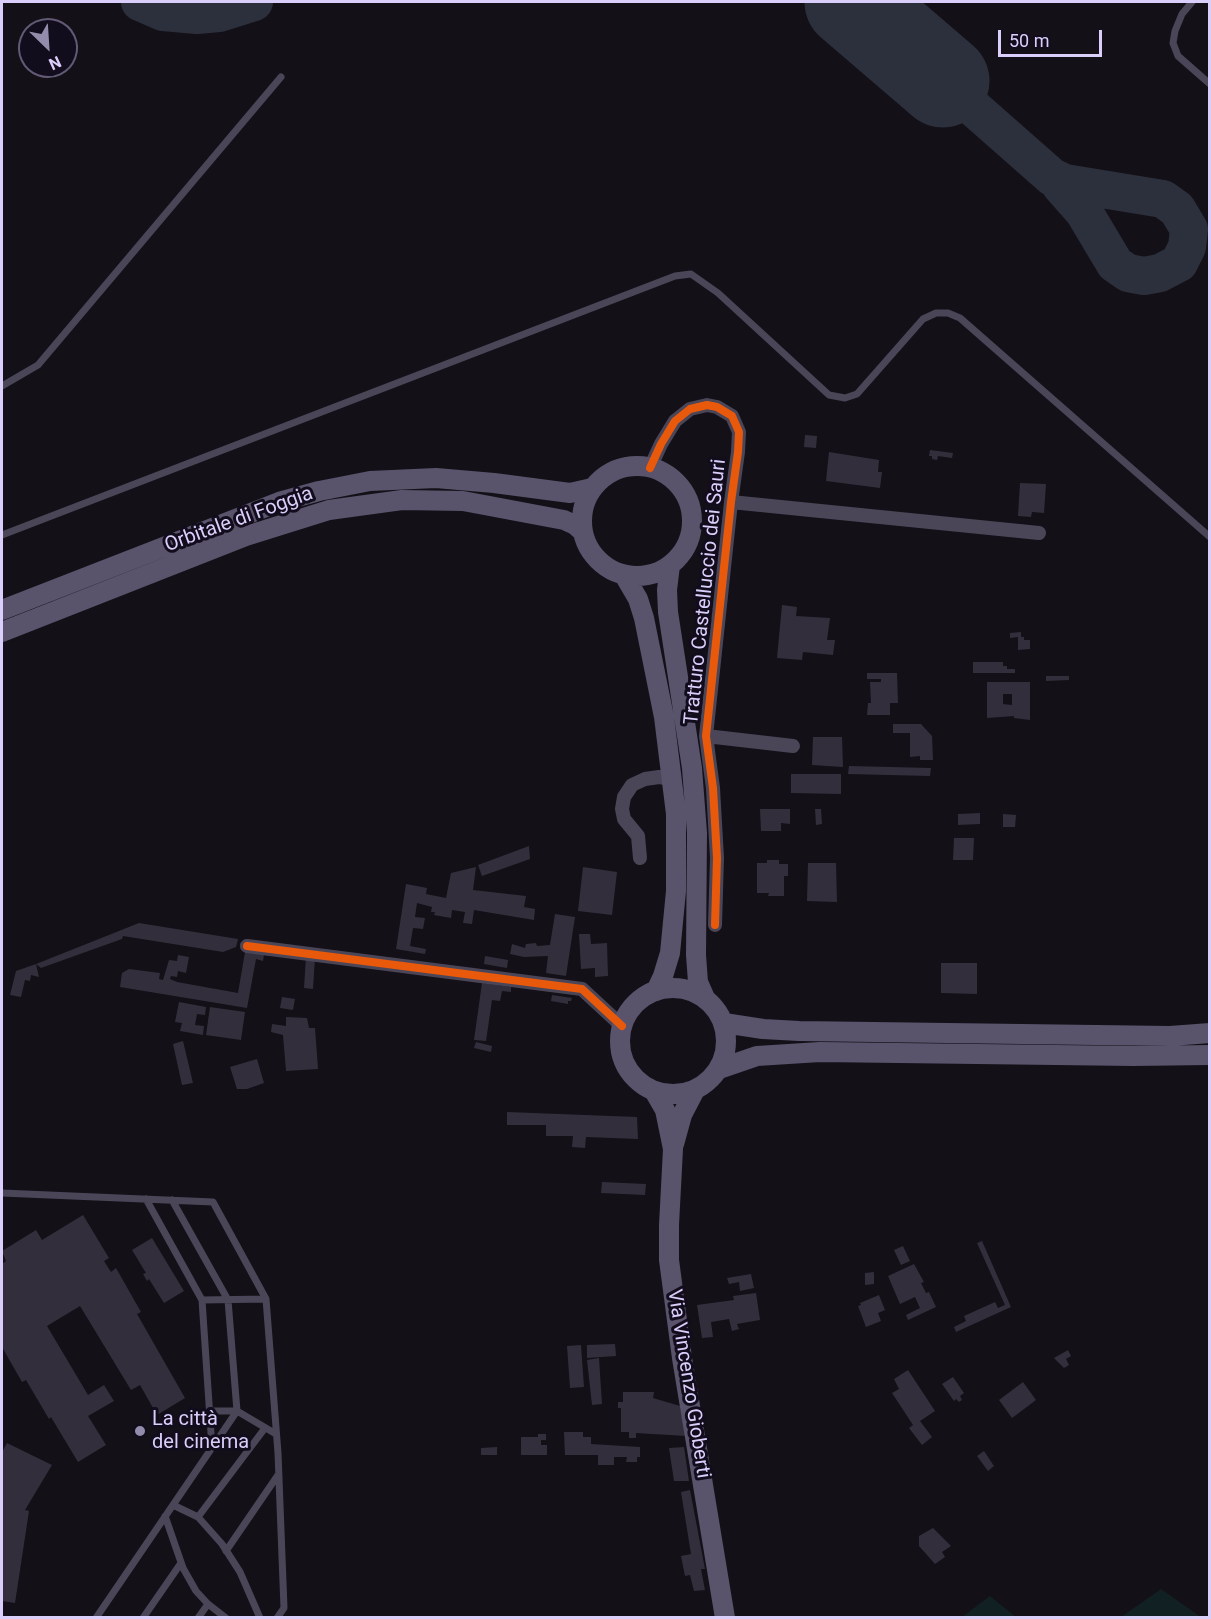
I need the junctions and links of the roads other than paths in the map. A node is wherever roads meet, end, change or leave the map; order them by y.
1 (1192, 2) edge
2 (281, 76) dead end
3 (1209, 84) edge
4 (2, 386) edge
5 (650, 468) junction
6 (592, 488) junction
7 (731, 502) junction
8 (583, 532) junction
9 (1039, 533) dead end
10 (2, 535) edge
11 (1209, 537) edge
12 (670, 565) junction
13 (624, 574) junction
14 (2, 610) edge
15 (2, 632) edge
16 (706, 736) junction
17 (793, 746) dead end
18 (672, 779) junction
19 (640, 858) dead end
20 (715, 925) dead end
21 (248, 946) dead end
22 (656, 990) junction
23 (705, 998) junction
24 (724, 1023) junction
25 (622, 1026) junction
26 (1209, 1033) edge
27 (1209, 1055) edge
28 (719, 1069) junction
29 (694, 1090) junction
30 (654, 1091) junction
31 (672, 1149) junction
32 (2, 1193) edge
33 (146, 1199) junction
34 (172, 1200) junction
35 (228, 1299) junction
36 (266, 1299) junction
37 (202, 1300) junction
38 (209, 1411) junction
39 (237, 1412) junction
40 (265, 1428) junction
41 (276, 1434) junction
42 (212, 1448) junction
43 (278, 1475) junction
44 (173, 1505) junction
45 (165, 1516) junction
46 (198, 1518) junction
47 (226, 1551) junction
48 (181, 1563) junction
49 (208, 1604) junction
50 (96, 1617) edge
51 (143, 1617) edge
52 (198, 1617) edge
53 (226, 1617) edge
54 (260, 1617) edge
55 (277, 1617) edge
56 (725, 1617) edge

1 - 3 lane
2 - 4 lane
5 - 6 main road
5 - 7 street, Tratturo Castelluccio dei Sauri
5 - 12 main road
6 - 8 main road
6 - 14 main road, Orbitale di Foggia
7 - 9 street
7 - 16 street, Tratturo Castelluccio dei Sauri
8 - 13 main road
8 - 15 main road, Orbitale di Foggia
10 - 11 lane
12 - 13 main road
12 - 23 main road
13 - 18 main road
16 - 17 street
16 - 20 street, Tratturo Castelluccio dei Sauri
18 - 19 street
18 - 22 main road
21 - 25 street
22 - 23 main road
22 - 25 main road
23 - 24 main road
24 - 26 main road
24 - 28 main road
25 - 30 main road
27 - 28 main road
28 - 29 main road
29 - 30 main road
29 - 31 main road, Via Vincenzo Gioberti
30 - 31 main road, Via Vincenzo Gioberti
31 - 56 main road, Via Vincenzo Gioberti
32 - 33 lane
33 - 34 lane
33 - 37 lane
34 - 35 lane
34 - 36 lane
35 - 36 lane
35 - 37 lane
35 - 39 lane
36 - 41 lane
37 - 38 lane
38 - 39 lane
38 - 42 lane
39 - 40 lane
39 - 42 lane
40 - 41 lane
40 - 46 lane
41 - 43 lane
42 - 44 lane
43 - 47 lane
43 - 55 lane
44 - 45 lane
44 - 46 lane
45 - 48 lane
45 - 50 lane
46 - 47 lane
47 - 54 lane
48 - 49 lane
48 - 51 lane
49 - 52 lane
49 - 53 lane

